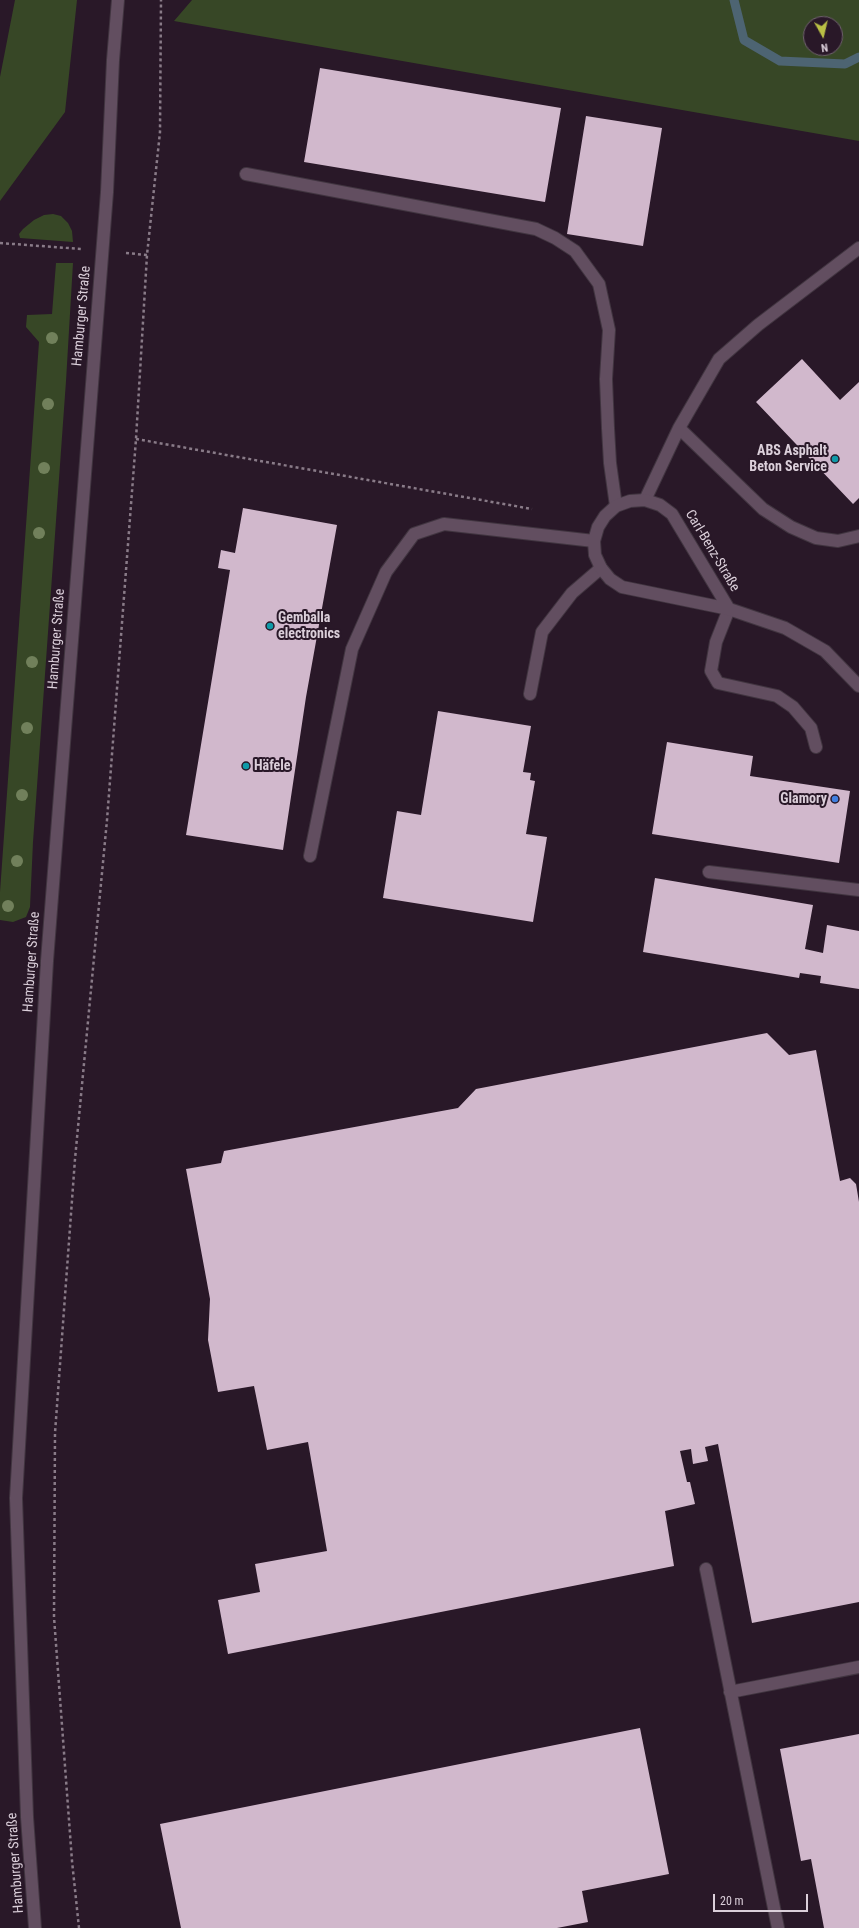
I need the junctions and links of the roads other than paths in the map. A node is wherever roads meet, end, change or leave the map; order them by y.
1 (118, 0) edge
2 (246, 174) dead end
3 (859, 248) edge
4 (679, 428) junction
5 (645, 500) junction
6 (616, 506) junction
7 (859, 536) edge
8 (594, 541) junction
9 (601, 568) junction
10 (729, 609) junction
11 (859, 686) edge
12 (530, 694) dead end
13 (816, 747) dead end
14 (310, 856) dead end
15 (708, 872) dead end
16 (859, 890) edge
17 (706, 1569) dead end
18 (859, 1667) edge
19 (730, 1692) junction
20 (35, 1928) edge
21 (778, 1928) edge

1 - 20 main road, Hamburger Straße
2 - 6 main road
3 - 4 main road
4 - 5 main road
4 - 7 main road
5 - 6 main road, Carl-Benz-Straße
5 - 10 main road, Carl-Benz-Straße
6 - 8 main road
8 - 9 main road, Carl-Benz-Straße
8 - 14 main road
9 - 10 main road, Carl-Benz-Straße
9 - 12 main road
10 - 11 main road, Carl-Benz-Straße
10 - 13 main road
15 - 16 main road
17 - 19 main road
18 - 19 main road
19 - 21 main road

